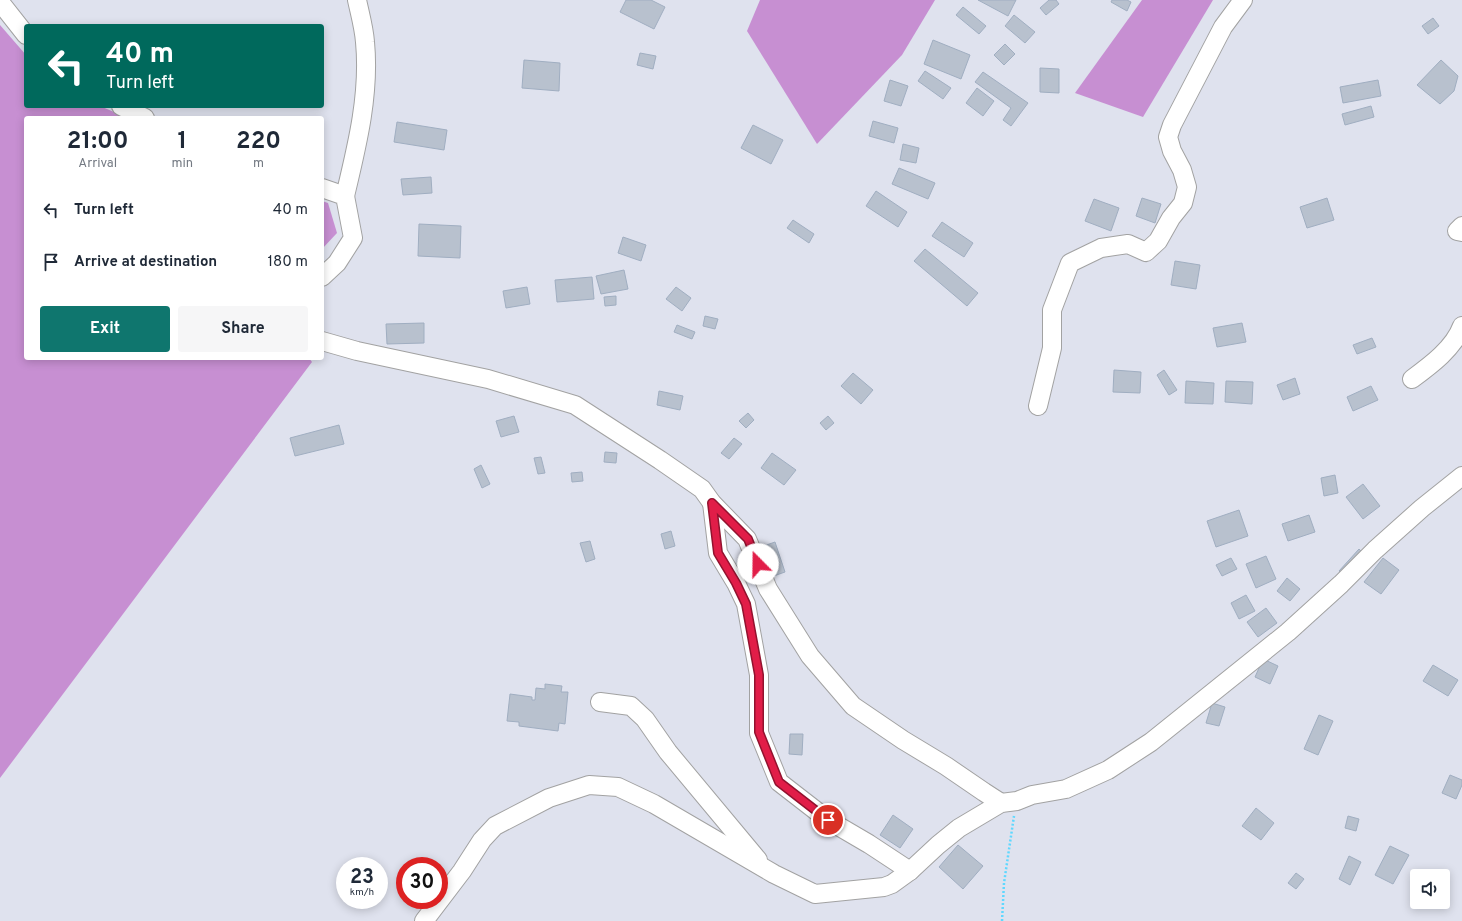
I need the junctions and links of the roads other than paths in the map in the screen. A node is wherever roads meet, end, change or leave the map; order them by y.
1 (357, 0) edge
2 (1243, 0) edge
3 (0, 2) edge
4 (24, 32) edge
5 (125, 108) edge
6 (142, 116) edge
7 (324, 189) edge
8 (345, 196) junction
9 (1462, 226) edge
10 (1462, 232) edge
11 (324, 274) edge
12 (1462, 326) edge
13 (324, 343) edge
14 (1412, 379) dead end
15 (1038, 406) dead end
16 (1462, 476) edge
17 (712, 503) junction
18 (600, 702) dead end
19 (1009, 802) junction
20 (766, 869) junction
21 (910, 871) junction
22 (424, 921) edge

1 - 8 street
2 - 15 street
3 - 4 street
5 - 6 street
7 - 8 street
8 - 11 street
9 - 10 street
12 - 14 street
13 - 17 street
16 - 19 street
17 - 19 street
17 - 21 street
18 - 20 street
19 - 21 street
20 - 21 street
20 - 22 street

